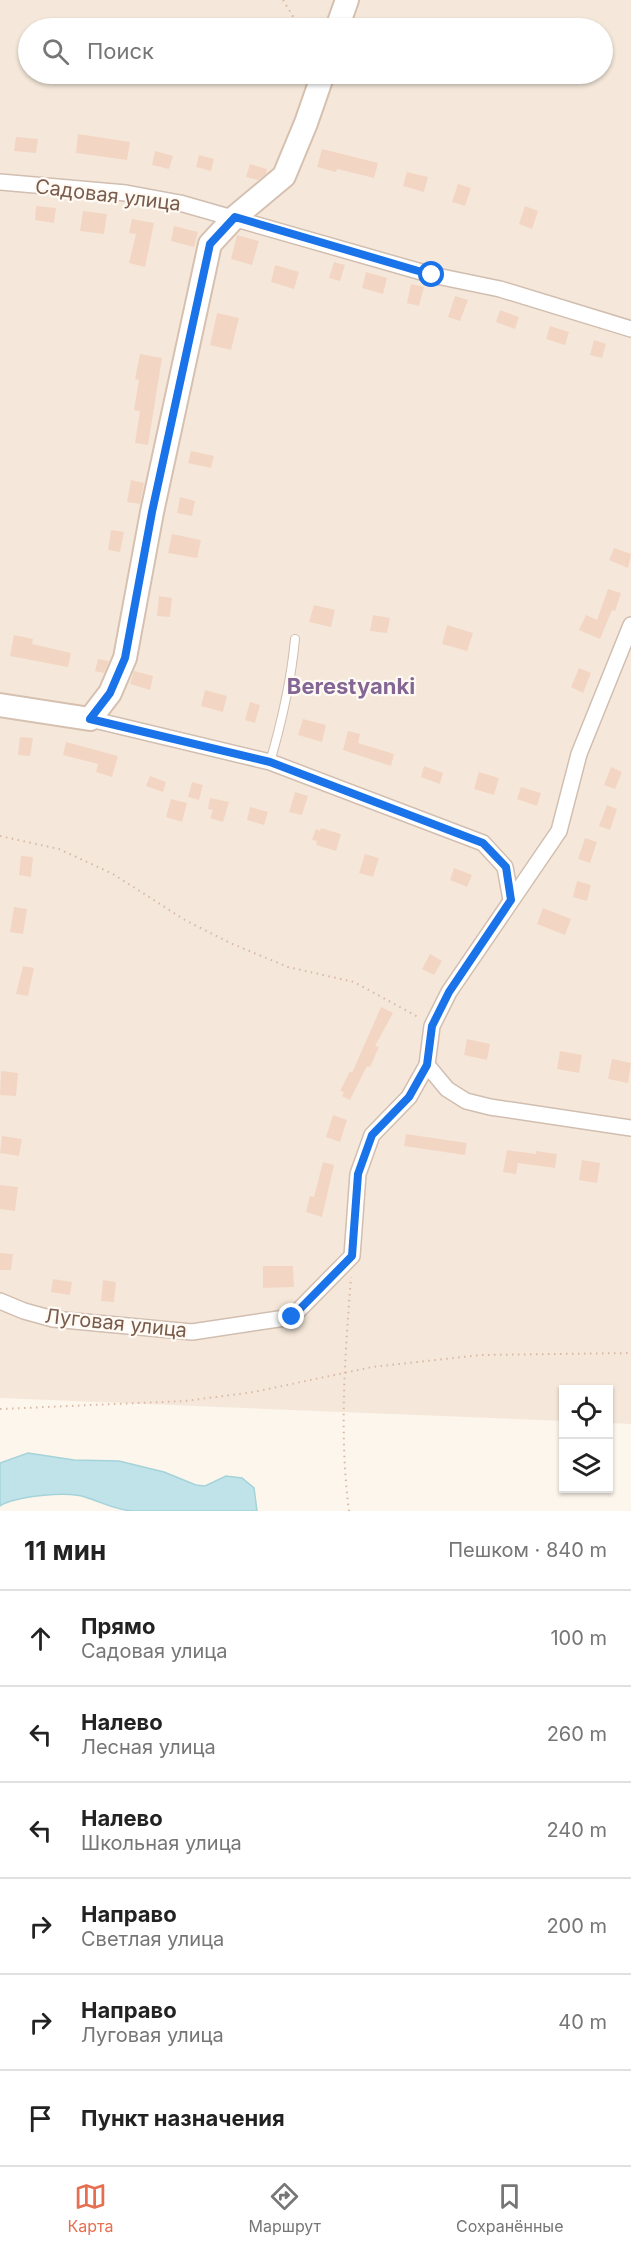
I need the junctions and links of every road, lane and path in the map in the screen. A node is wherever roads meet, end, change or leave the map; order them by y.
1 (283, 0) edge
2 (347, 0) edge
3 (294, 18) edge
4 (341, 18) edge
5 (320, 84) edge
6 (0, 182) edge
7 (235, 217) junction
8 (631, 329) edge
9 (631, 625) edge
10 (295, 639) dead end
11 (0, 708) edge
12 (90, 719) junction
13 (270, 762) junction
14 (0, 836) edge
15 (511, 900) junction
16 (432, 1026) junction
17 (427, 1065) junction
18 (631, 1128) edge
19 (352, 1256) junction
20 (0, 1301) edge
21 (631, 1353) edge
22 (343, 1372) junction
23 (0, 1408) edge
24 (349, 1511) edge

1 - 3 path
2 - 4 street
5 - 7 street
6 - 7 street, Садовая улица
7 - 8 street, Садовая улица
7 - 12 street
9 - 15 street
10 - 13 lane
11 - 12 street
12 - 13 street
13 - 15 street
14 - 16 path
15 - 16 street
16 - 17 street
17 - 18 street
17 - 19 street
19 - 20 street, Луговая улица
19 - 22 path
21 - 22 path
22 - 23 path
22 - 24 path

